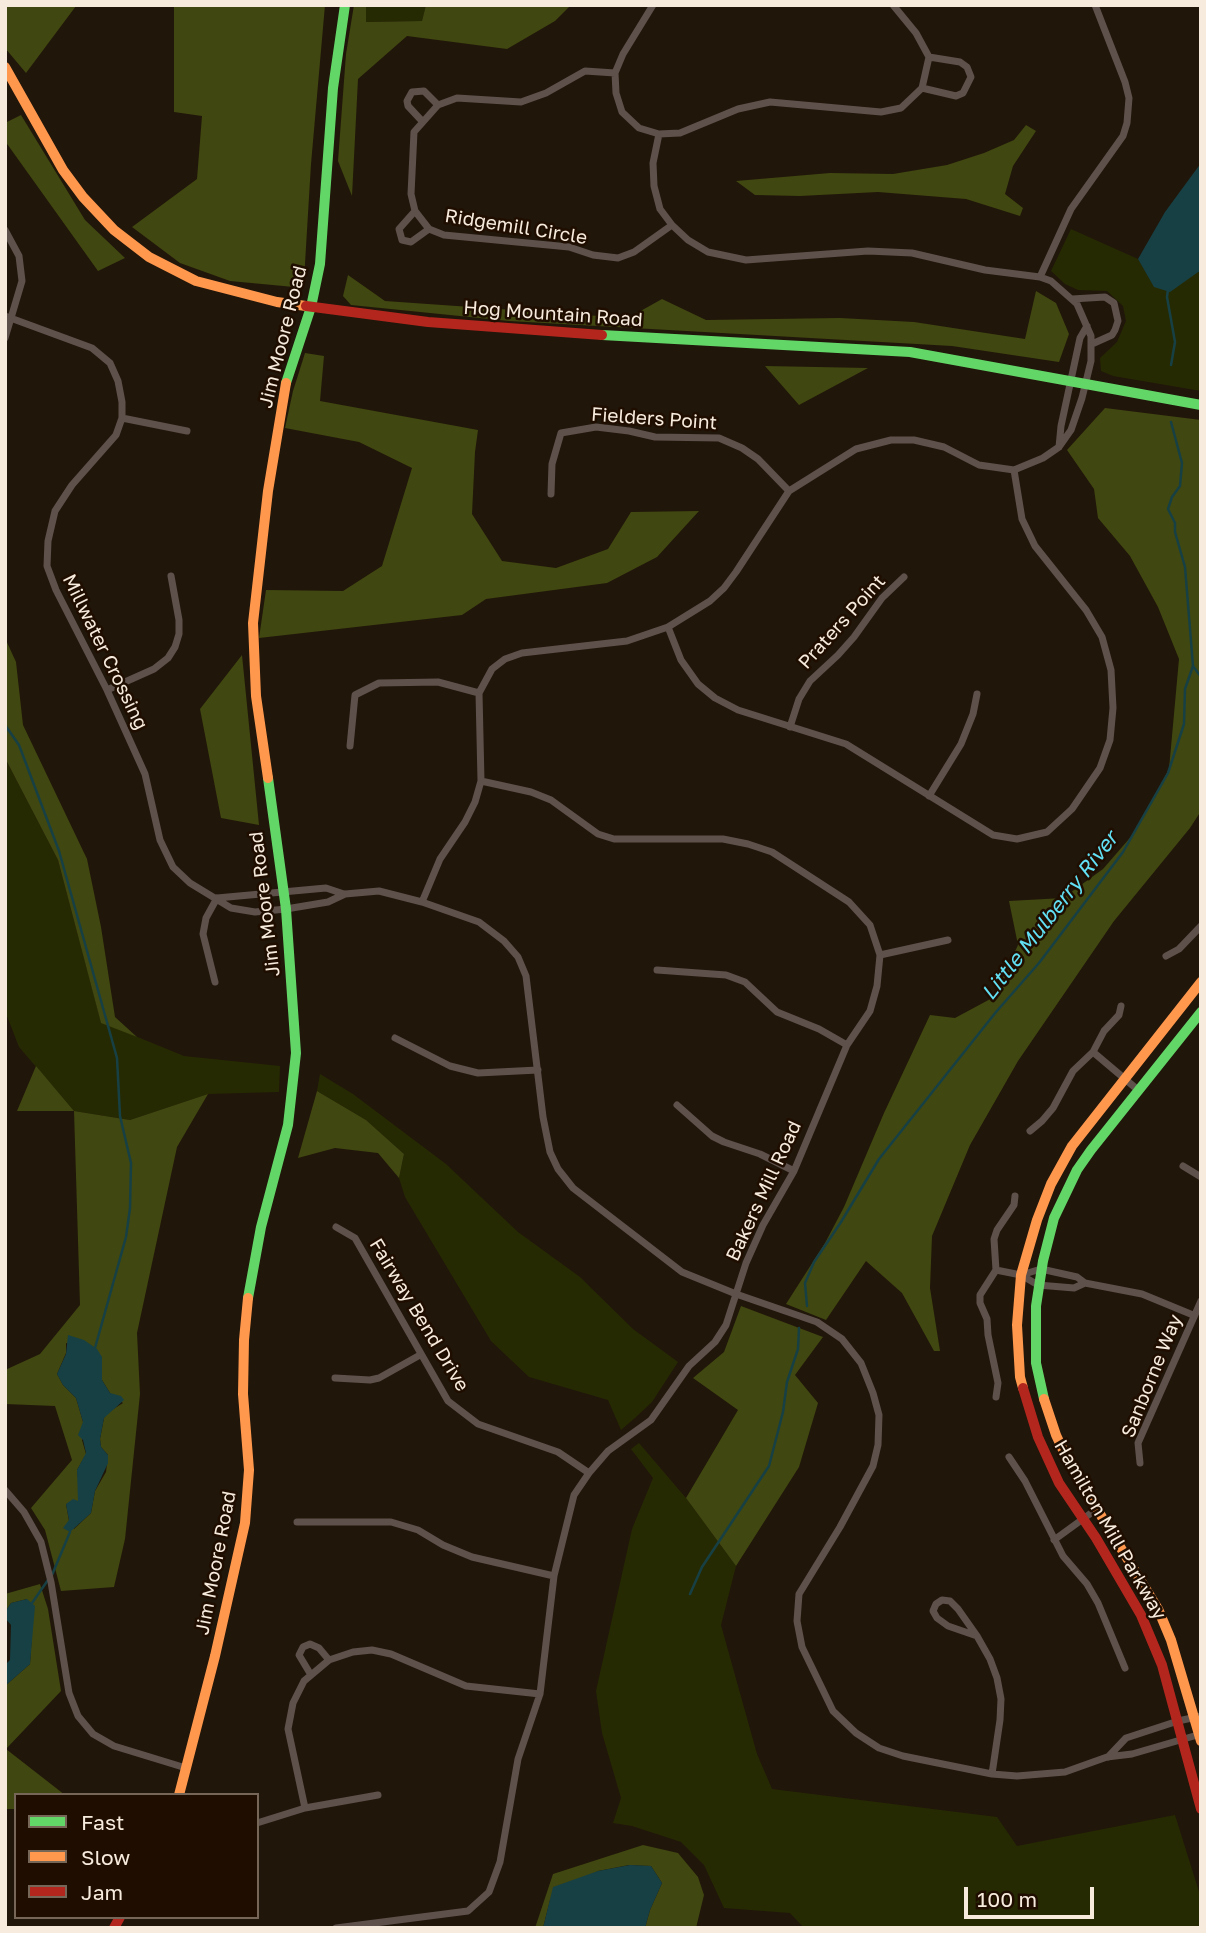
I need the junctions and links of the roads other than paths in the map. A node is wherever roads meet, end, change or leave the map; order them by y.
1 (345, 5) edge
2 (653, 5) edge
3 (893, 5) edge
4 (1095, 5) edge
5 (929, 57) junction
6 (5, 67) edge
7 (615, 72) junction
8 (922, 88) junction
9 (438, 105) junction
10 (422, 121) junction
11 (659, 135) junction
12 (415, 211) junction
13 (672, 225) junction
14 (429, 229) junction
15 (5, 230) edge
16 (1040, 277) junction
17 (1072, 299) junction
18 (311, 307) junction
19 (9, 318) edge
20 (1087, 326) junction
21 (5, 338) edge
22 (1092, 344) junction
23 (1070, 381) junction
24 (1086, 384) junction
25 (1201, 405) edge
26 (122, 418) junction
27 (187, 431) dead end
28 (1059, 447) junction
29 (1014, 470) junction
30 (789, 491) junction
31 (551, 494) dead end
32 (171, 576) dead end
33 (904, 577) dead end
34 (668, 627) junction
35 (107, 690) junction
36 (479, 693) junction
37 (977, 694) dead end
38 (790, 727) junction
39 (350, 746) dead end
40 (481, 781) junction
41 (929, 796) junction
42 (282, 892) junction
43 (345, 894) junction
44 (217, 898) junction
45 (422, 902) junction
46 (286, 909) junction
47 (1201, 926) edge
48 (948, 940) dead end
49 (880, 955) junction
50 (1166, 956) dead end
51 (657, 970) dead end
52 (215, 982) dead end
53 (1201, 982) edge
54 (1121, 1006) dead end
55 (1201, 1012) edge
56 (395, 1038) dead end
57 (847, 1045) junction
58 (1093, 1052) junction
59 (538, 1070) junction
60 (1124, 1079) junction
61 (1138, 1090) junction
62 (677, 1105) dead end
63 (1030, 1131) dead end
64 (1183, 1166) dead end
65 (794, 1171) junction
66 (1201, 1177) edge
67 (1015, 1196) dead end
68 (336, 1227) dead end
69 (1041, 1269) junction
70 (996, 1270) junction
71 (1021, 1275) junction
72 (1085, 1283) junction
73 (1038, 1285) junction
74 (736, 1294) junction
75 (1201, 1301) edge
76 (1193, 1315) junction
77 (420, 1355) junction
78 (335, 1378) dead end
79 (996, 1397) dead end
80 (1009, 1457) dead end
81 (1140, 1463) dead end
82 (589, 1473) junction
83 (5, 1490) edge
84 (1098, 1508) junction
85 (1083, 1519) junction
86 (297, 1521) dead end
87 (1054, 1540) junction
88 (554, 1576) junction
89 (977, 1636) junction
90 (329, 1660) junction
91 (1125, 1668) dead end
92 (311, 1675) junction
93 (540, 1694) junction
94 (1198, 1717) edge
95 (1178, 1721) junction
96 (1200, 1737) edge
97 (1182, 1738) junction
98 (1107, 1757) junction
99 (186, 1768) junction
100 (992, 1774) junction
101 (180, 1793) edge
102 (378, 1795) dead end
103 (305, 1808) junction
104 (1201, 1809) edge
105 (259, 1822) edge
106 (336, 1928) edge

1 - 18 street, Jim Moore Road
2 - 7 street
3 - 5 street
4 - 16 street
5 - 8 street
5 - 8 street
6 - 18 street, Hog Mountain Road
7 - 9 street
7 - 11 street
8 - 11 street
9 - 10 street
9 - 10 street
10 - 12 street
11 - 13 street
12 - 14 street, Ridgemill Circle
12 - 14 street, Ridgemill Circle
13 - 14 street, Ridgemill Circle
13 - 16 street
15 - 19 street
16 - 17 street
17 - 20 street
17 - 22 street
18 - 23 street, Hog Mountain Road
18 - 42 street, Jim Moore Road
19 - 21 street
19 - 26 street
20 - 22 street
20 - 23 street
22 - 24 street
23 - 24 street, Hog Mountain Road
23 - 28 street
24 - 25 street, Hog Mountain Road
24 - 28 street
26 - 27 street
26 - 35 street, Millwater Crossing
28 - 29 street
29 - 30 street
29 - 41 street
30 - 31 street, Fielders Point
30 - 34 street
32 - 35 street
33 - 38 street, Praters Point
34 - 36 street
34 - 38 street
35 - 44 street, Millwater Crossing
36 - 39 street
36 - 40 street
37 - 41 street
38 - 41 street
40 - 45 street
40 - 49 street, Bakers Mill Road
42 - 43 street
42 - 44 street
42 - 46 street, Jim Moore Road
43 - 45 street
43 - 46 street, Millwater Crossing
44 - 46 street, Millwater Crossing
44 - 52 street
45 - 59 street
46 - 99 street, Jim Moore Road
47 - 50 street
48 - 49 street
49 - 57 street, Bakers Mill Road
51 - 57 street
53 - 60 street, Hamilton Mill Parkway
54 - 58 street
55 - 61 street, Hamilton Mill Parkway
56 - 59 street
57 - 65 street, Bakers Mill Road
58 - 60 street
58 - 63 street
59 - 74 street
60 - 61 street
60 - 71 street, Hamilton Mill Parkway
61 - 69 street, Hamilton Mill Parkway
62 - 65 street
64 - 66 street
65 - 74 street, Bakers Mill Road
67 - 70 street
68 - 77 street, Fairway Bend Drive
69 - 71 street
69 - 72 street
69 - 73 street, Hamilton Mill Parkway
70 - 71 street
70 - 79 street
71 - 73 street
71 - 85 street, Hamilton Mill Parkway
72 - 73 street
72 - 76 street
73 - 84 street, Hamilton Mill Parkway
74 - 82 street, Bakers Mill Road
74 - 100 street
75 - 76 street, Sanborne Way
76 - 81 street, Sanborne Way
77 - 78 street
77 - 82 street, Fairway Bend Drive
80 - 87 street
82 - 88 street, Bakers Mill Road
83 - 99 street
84 - 85 street
84 - 94 street, Hamilton Mill Parkway
85 - 87 street
85 - 95 street, Hamilton Mill Parkway
86 - 88 street
87 - 91 street
88 - 93 street, Bakers Mill Road
89 - 89 street
89 - 100 street
90 - 92 street
90 - 92 street
90 - 93 street
92 - 103 street
93 - 106 street, Bakers Mill Road
94 - 95 street
94 - 96 street, Hamilton Mill Parkway
95 - 97 street, Hamilton Mill Parkway
95 - 98 street
96 - 97 street
97 - 98 street
97 - 104 street, Hamilton Mill Parkway
98 - 100 street
99 - 101 street, Jim Moore Road
102 - 103 street
103 - 105 street

